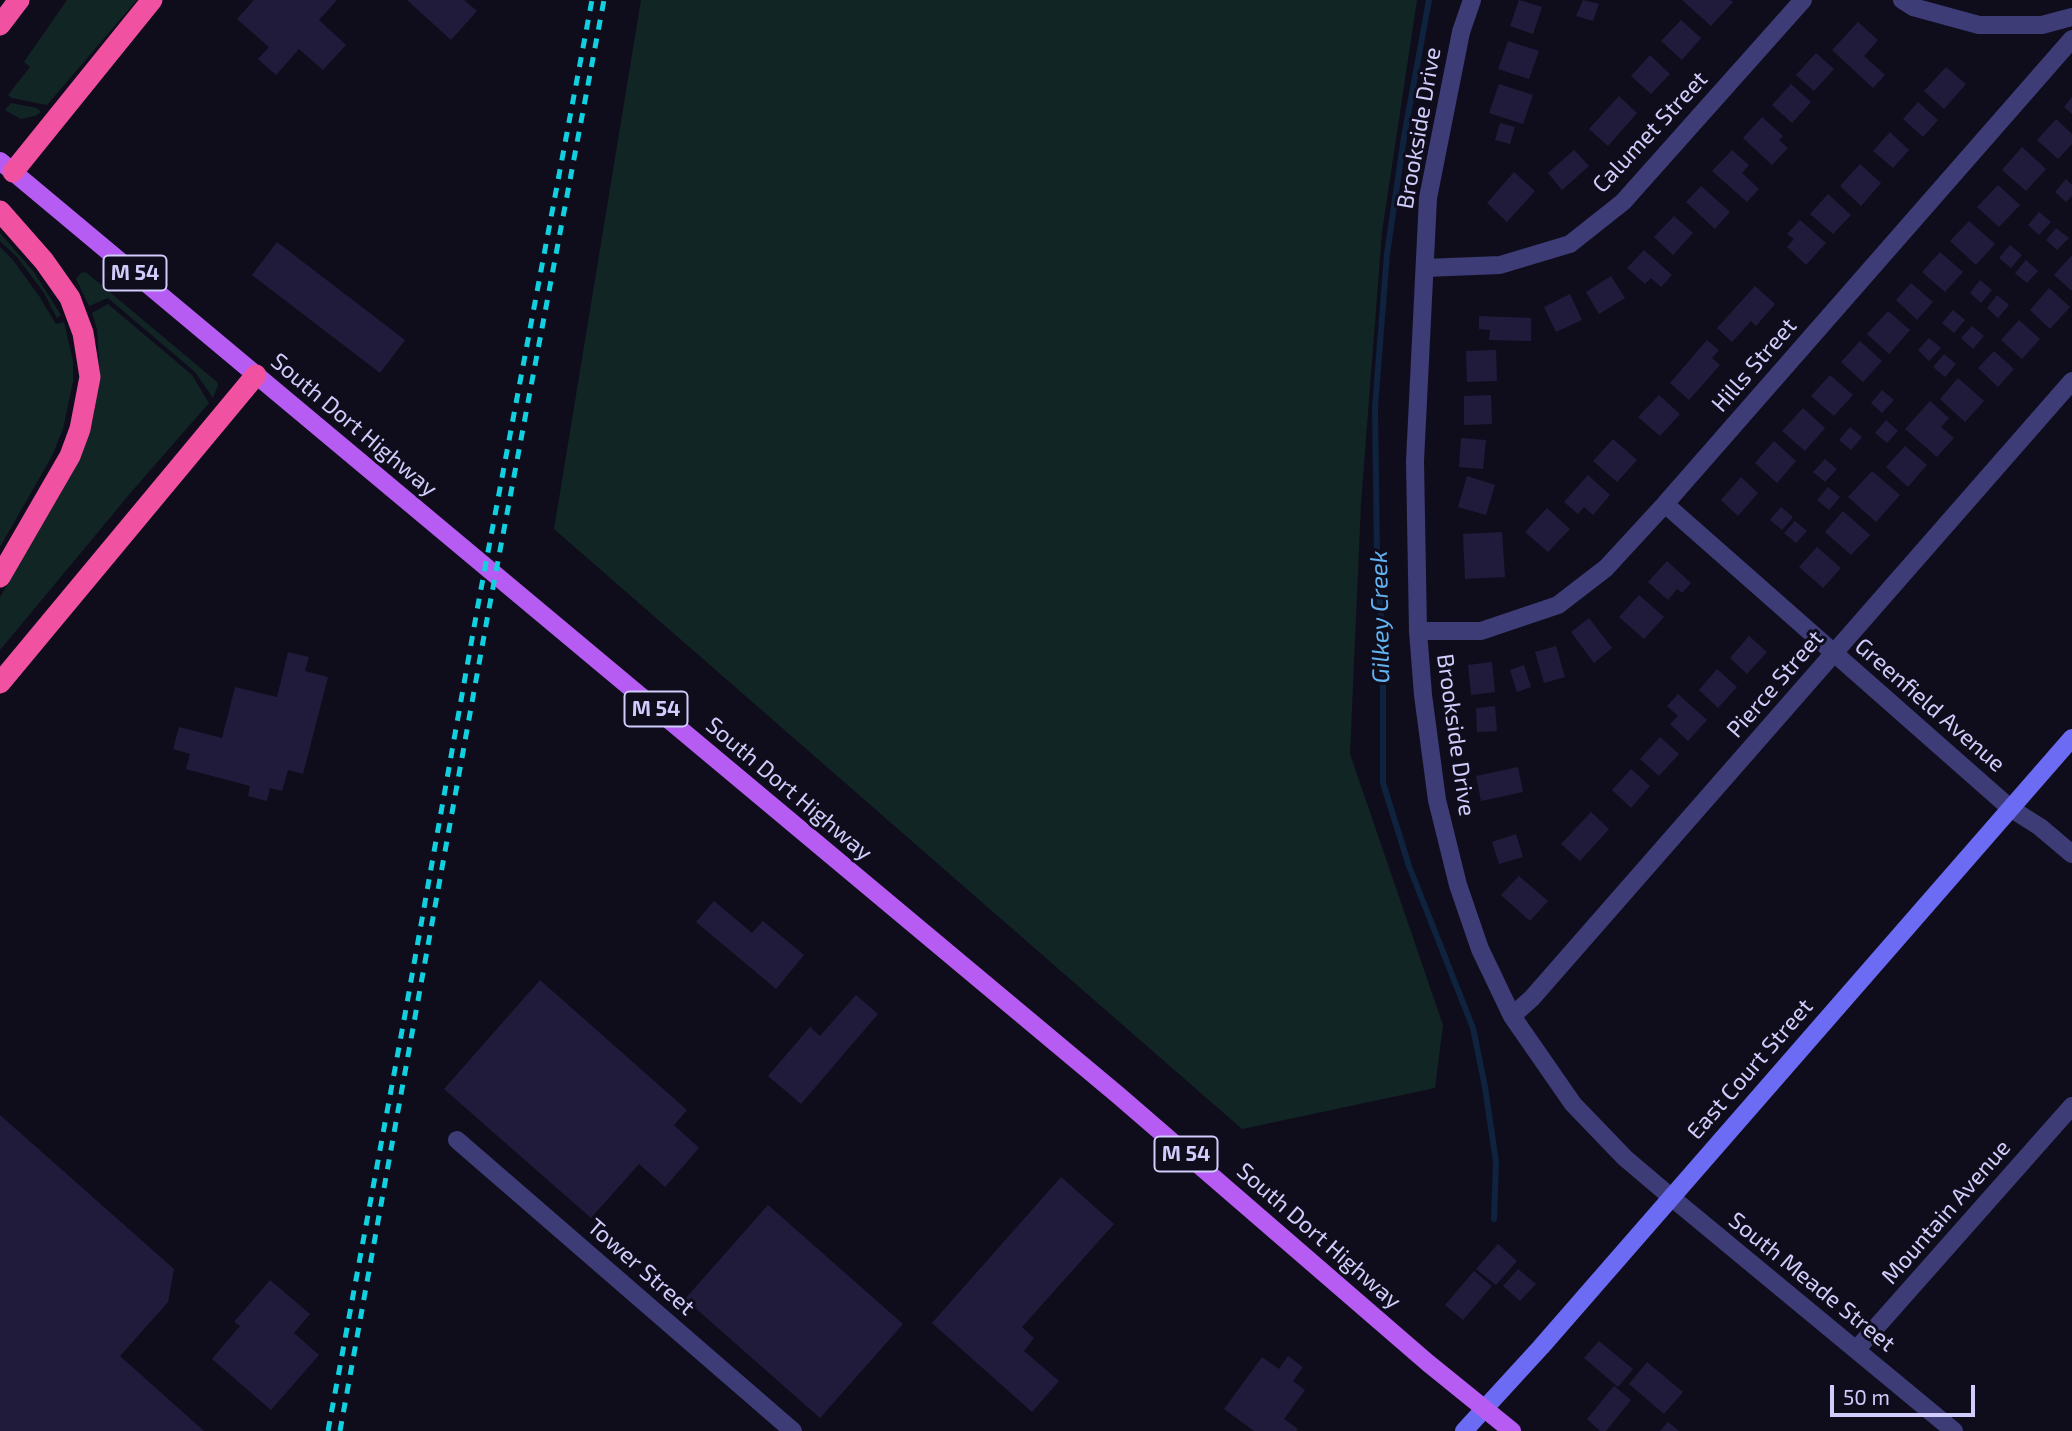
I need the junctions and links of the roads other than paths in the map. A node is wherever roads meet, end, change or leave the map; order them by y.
1 (19, 0) edge
2 (152, 0) edge
3 (1472, 0) edge
4 (1803, 0) edge
5 (1902, 0) edge
6 (2072, 17) edge
7 (0, 25) edge
8 (2072, 38) edge
9 (6, 166) edge
10 (0, 211) edge
11 (1425, 268) junction
12 (257, 375) junction
13 (2072, 381) edge
14 (1665, 504) junction
15 (0, 578) edge
16 (1418, 632) junction
17 (1834, 653) junction
18 (0, 683) edge
19 (2072, 738) edge
20 (2010, 808) junction
21 (2072, 854) edge
22 (1512, 1016) junction
23 (2072, 1106) edge
24 (457, 1140) dead end
25 (1671, 1198) junction
26 (1856, 1350) junction
27 (1483, 1408) junction
28 (793, 1431) edge
29 (1464, 1431) edge
30 (1512, 1431) edge
31 (1954, 1431) edge

1 - 7 highway
2 - 9 highway
3 - 11 street, Brookside Drive
4 - 11 street, Calumet Street
5 - 6 street
8 - 14 street, Hills Street
9 - 12 main road, South Dort Highway / M 54
10 - 15 highway
11 - 16 street, Brookside Drive
12 - 18 highway
12 - 27 main road, South Dort Highway / M 54
13 - 17 street, Pierce Street
14 - 16 street, Hills Street
14 - 17 street, Greenfield Avenue
16 - 22 street, Brookside Drive
17 - 20 street, Greenfield Avenue
17 - 22 street, Pierce Street
19 - 20 main road, East Court Street
20 - 21 street, Greenfield Avenue
20 - 25 main road, East Court Street
22 - 25 street, Brookside Drive
23 - 26 street, Mountain Avenue
24 - 28 street, Tower Street
25 - 26 street, South Meade Street
25 - 27 main road, East Court Street
26 - 31 street, South Meade Street
27 - 29 main road, East Court Street
27 - 30 main road, South Dort Highway / M 54

